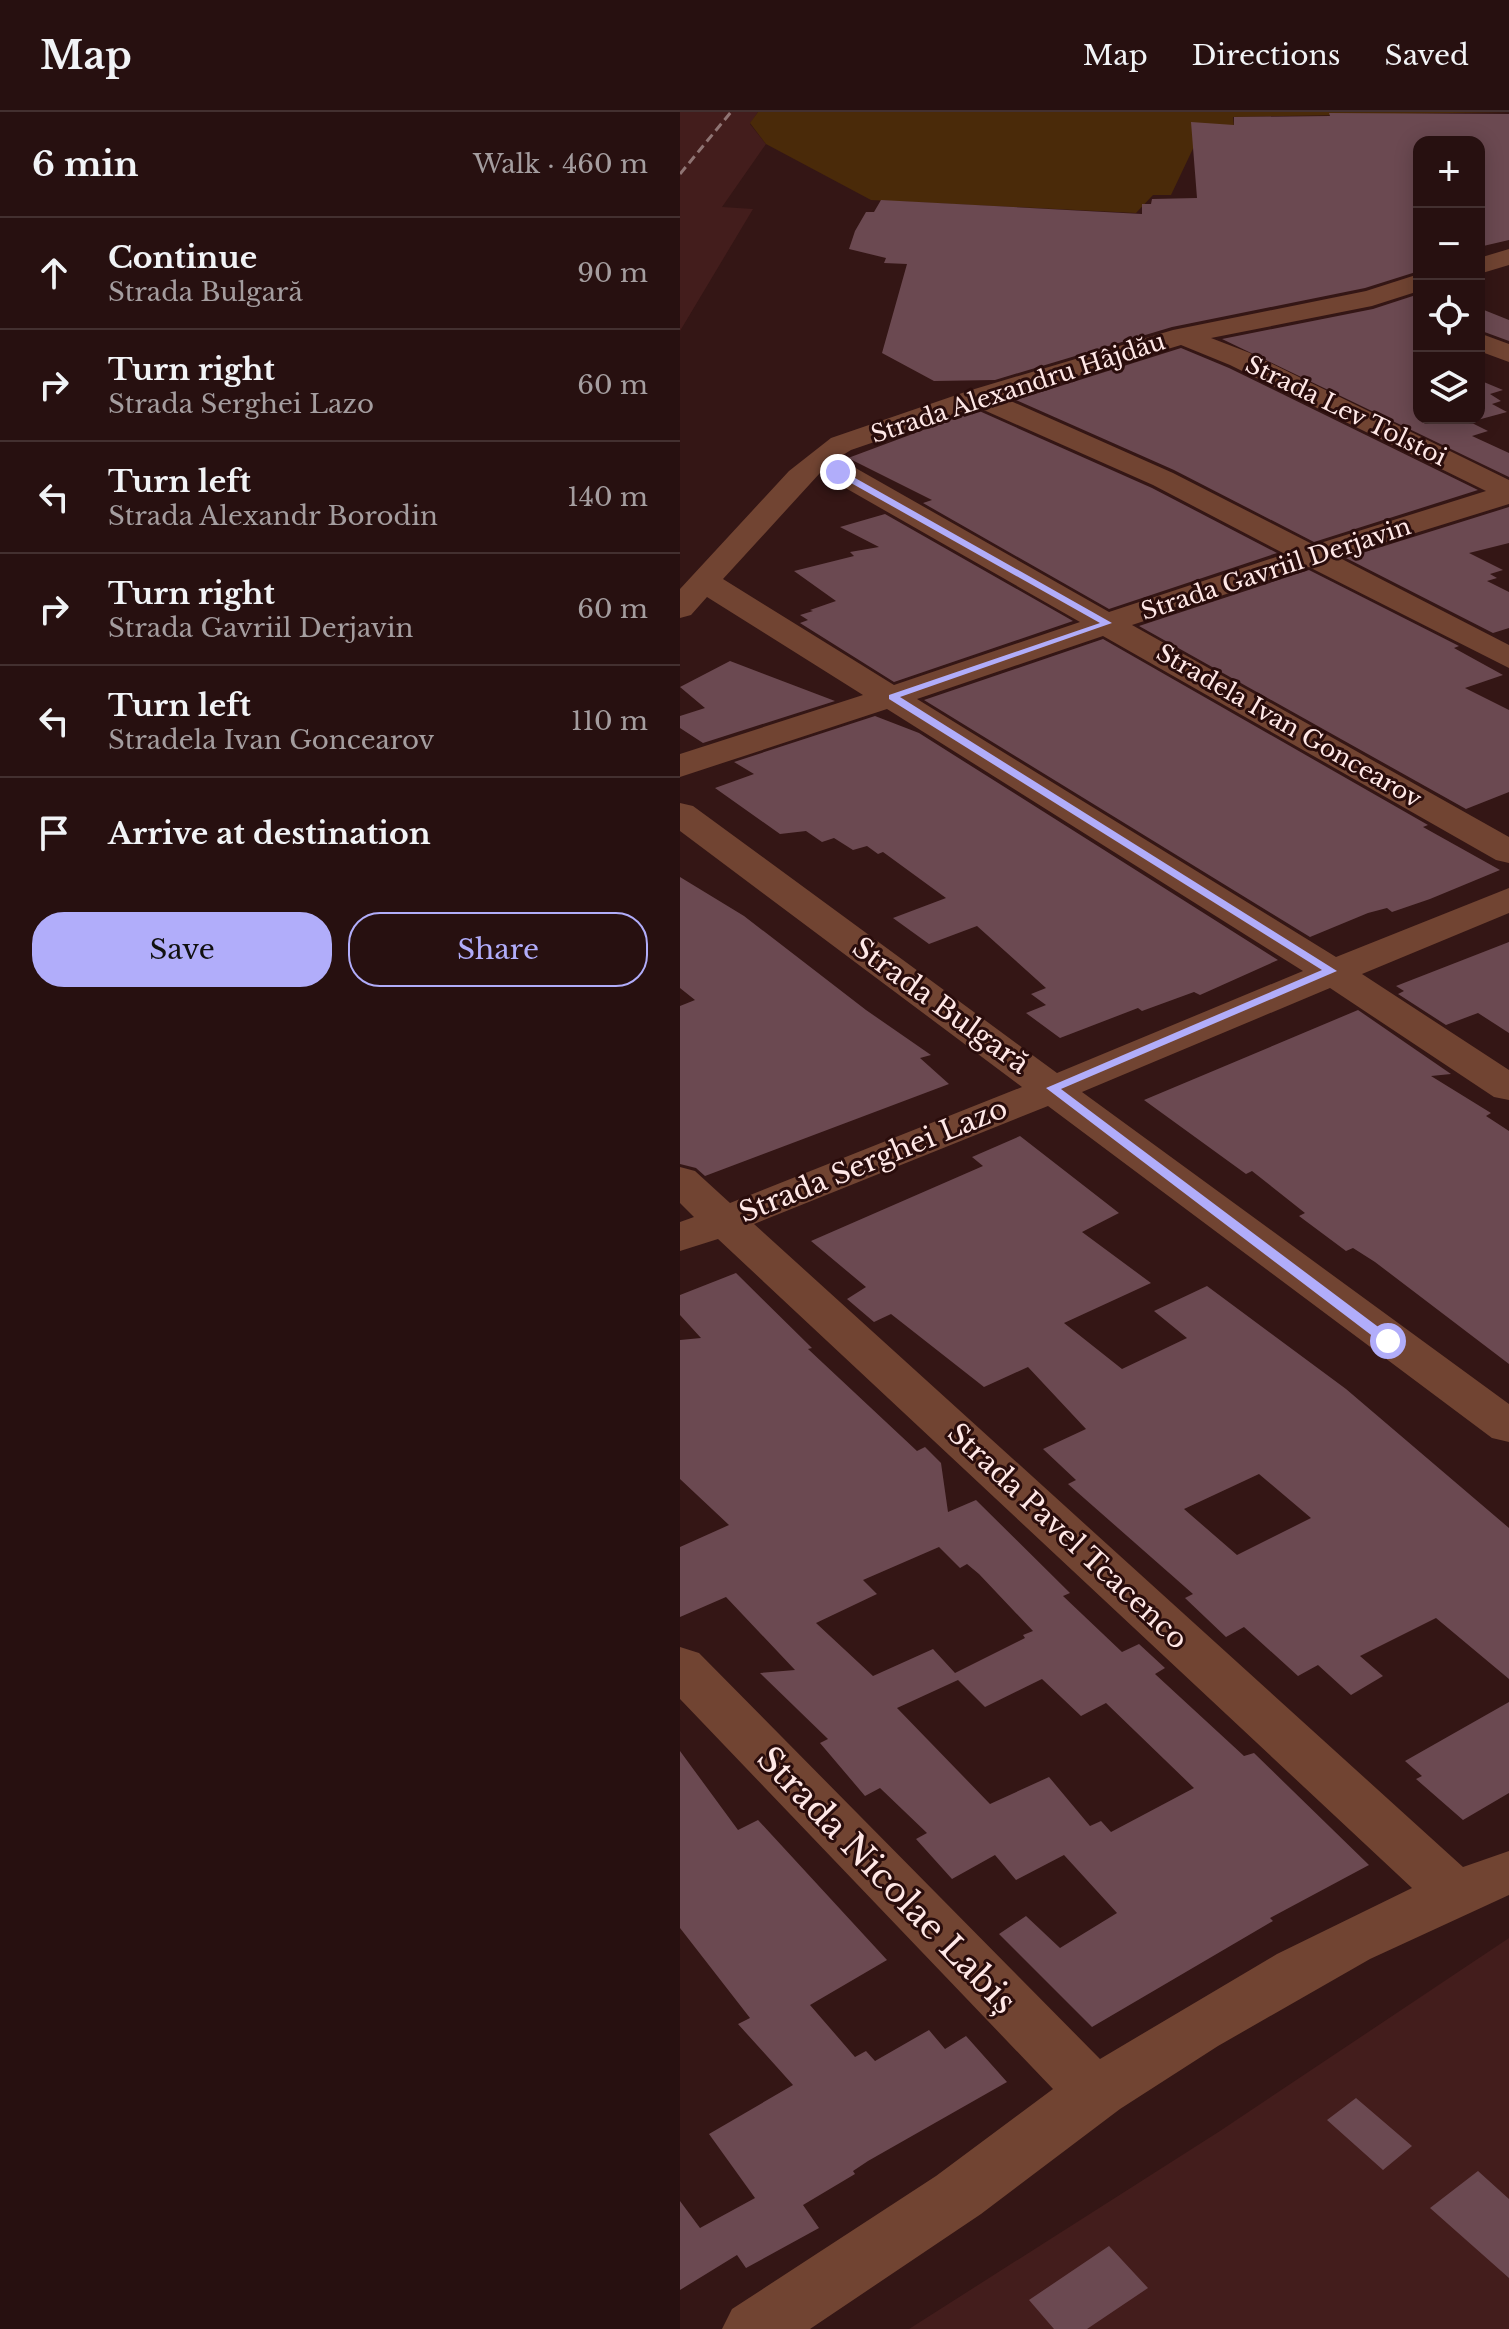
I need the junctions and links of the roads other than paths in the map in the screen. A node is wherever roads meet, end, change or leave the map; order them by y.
1 (1509, 257) edge
2 (1485, 264) edge
3 (1413, 284) edge
4 (1372, 298) junction
5 (1409, 309) dead end
6 (1182, 336) junction
7 (1485, 344) edge
8 (1509, 354) edge
9 (978, 397) junction
10 (819, 458) junction
11 (1509, 492) edge
12 (1318, 556) junction
13 (704, 581) junction
14 (680, 608) edge
15 (1107, 623) junction
16 (1509, 658) edge
17 (892, 697) junction
18 (680, 766) edge
19 (680, 814) edge
20 (1509, 852) edge
21 (1509, 899) edge
22 (1331, 971) junction
23 (1052, 1088) junction
24 (1509, 1088) edge
25 (680, 1180) edge
26 (725, 1219) junction
27 (680, 1238) edge
28 (1509, 1427) edge
29 (680, 1666) edge
30 (1509, 1872) edge
31 (1454, 1893) junction
32 (1095, 2093) junction
33 (755, 2329) edge

1 - 2 street
3 - 4 street, Strada Alexandru Hâjdău
4 - 5 street
4 - 6 street, Strada Alexandru Hâjdău
6 - 9 street, Strada Alexandru Hâjdău
6 - 11 street, Strada Lev Tolstoi
7 - 8 street
9 - 10 street, Strada Alexandru Hâjdău
9 - 12 street
10 - 13 street, Strada Alexandru Hâjdău
10 - 15 street, Stradela Ivan Goncearov
11 - 12 street, Strada Gavriil Derjavin
12 - 15 street, Strada Gavriil Derjavin
12 - 16 street
13 - 14 street, Strada Alexandru Hâjdău
13 - 17 street
15 - 17 street, Strada Gavriil Derjavin
15 - 20 street, Stradela Ivan Goncearov
17 - 18 street, Strada Gavriil Derjavin
17 - 22 street
19 - 23 street, Strada Bulgară
21 - 22 street, Strada Serghei Lazo
22 - 23 street, Strada Serghei Lazo
22 - 24 street
23 - 26 street, Strada Serghei Lazo
23 - 28 street, Strada Bulgară
25 - 26 street, Strada Pavel Tcacenco
26 - 27 street, Strada Serghei Lazo
26 - 31 street, Strada Pavel Tcacenco
29 - 32 street, Strada Nicolae Labiș
30 - 31 street
31 - 32 street
32 - 33 street

